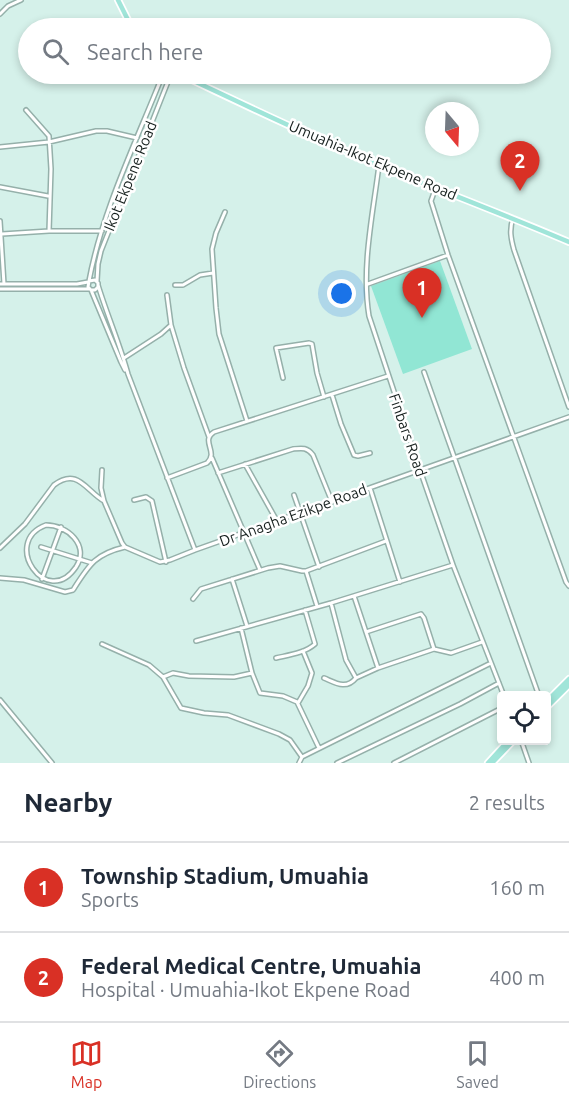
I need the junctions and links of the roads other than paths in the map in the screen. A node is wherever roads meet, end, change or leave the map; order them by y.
1 (21, 0) edge
2 (118, 0) edge
3 (0, 14) edge
4 (127, 18) edge
5 (160, 84) edge
6 (167, 84) edge
7 (200, 84) edge
8 (26, 110) dead end
9 (138, 138) junction
10 (49, 142) junction
11 (0, 147) edge
12 (379, 165) junction
13 (0, 187) edge
14 (436, 187) junction
15 (49, 196) junction
16 (225, 212) dead end
17 (513, 218) junction
18 (0, 221) edge
19 (49, 231) junction
20 (102, 231) junction
21 (2, 234) junction
22 (569, 242) edge
23 (448, 255) junction
24 (213, 273) junction
25 (89, 282) junction
26 (98, 283) junction
27 (2, 284) edge
28 (367, 284) junction
29 (175, 285) dead end
30 (0, 289) edge
31 (90, 289) junction
32 (167, 295) dead end
33 (171, 325) junction
34 (124, 358) junction
35 (424, 372) dead end
36 (128, 374) junction
37 (388, 376) junction
38 (283, 378) dead end
39 (332, 395) junction
40 (324, 397) junction
41 (569, 407) edge
42 (569, 417) edge
43 (247, 421) junction
44 (209, 437) junction
45 (513, 437) junction
46 (370, 453) dead end
47 (454, 458) junction
48 (212, 459) junction
49 (246, 464) junction
50 (102, 470) dead end
51 (420, 470) junction
52 (218, 472) junction
53 (167, 478) junction
54 (370, 488) junction
55 (294, 495) dead end
56 (134, 500) dead end
57 (104, 501) junction
58 (332, 502) junction
59 (300, 513) junction
60 (278, 521) junction
61 (61, 527) junction
62 (244, 533) junction
63 (386, 541) junction
64 (125, 547) junction
65 (0, 548) edge
66 (41, 548) dead end
67 (195, 550) junction
68 (52, 551) junction
69 (80, 559) junction
70 (166, 562) junction
71 (92, 563) junction
72 (453, 565) junction
73 (319, 567) junction
74 (260, 570) junction
75 (306, 571) junction
76 (0, 578) edge
77 (42, 579) junction
78 (232, 579) junction
79 (400, 582) junction
80 (569, 586) edge
81 (354, 596) junction
82 (193, 599) dead end
83 (331, 603) junction
84 (317, 607) junction
85 (305, 610) junction
86 (247, 626) junction
87 (241, 628) junction
88 (366, 633) junction
89 (196, 641) dead end
90 (483, 641) junction
91 (102, 644) dead end
92 (434, 649) junction
93 (303, 651) junction
94 (276, 658) dead end
95 (491, 663) junction
96 (378, 668) junction
97 (252, 673) junction
98 (163, 677) junction
99 (324, 678) dead end
100 (356, 678) junction
101 (569, 679) edge
102 (499, 683) junction
103 (569, 685) edge
104 (502, 691) edge
105 (537, 691) edge
106 (551, 697) edge
107 (0, 700) edge
108 (298, 703) junction
109 (551, 703) edge
110 (497, 710) edge
111 (505, 745) edge
112 (510, 745) edge
113 (522, 745) edge
114 (319, 748) junction
115 (302, 757) junction
116 (52, 763) edge
117 (299, 763) edge
118 (337, 763) edge
119 (394, 763) edge
120 (488, 763) edge
121 (492, 763) edge
122 (529, 763) edge

1 - 3 street
2 - 4 main road
5 - 9 street
6 - 26 street, Ikot Ekpene Road
7 - 12 main road, Umuahia-Ikot Ekpene Road
8 - 10 street
9 - 10 street
9 - 20 street
10 - 11 street
10 - 15 street
12 - 14 main road, Umuahia-Ikot Ekpene Road
12 - 28 street, Finbars Road
13 - 15 street
14 - 17 main road, Umuahia-Ikot Ekpene Road
14 - 23 street
15 - 19 street
16 - 24 street
17 - 22 main road, Umuahia-Ikot Ekpene Road
17 - 41 street
18 - 21 street
19 - 20 street
19 - 21 street
20 - 25 street
21 - 27 street
23 - 28 street
23 - 45 street
24 - 29 street
24 - 43 street
25 - 26 street
25 - 27 street
25 - 31 street
26 - 31 street
26 - 34 street, Ikot Ekpene Road
28 - 37 street, Finbars Road
30 - 31 street
31 - 36 street
32 - 33 street
33 - 34 street
33 - 44 street
34 - 36 street, Ikot Ekpene Road
35 - 47 street
36 - 53 street
37 - 39 street
37 - 51 street, Finbars Road
38 - 40 street
39 - 40 street
39 - 46 street
40 - 43 street
42 - 45 street, Dr Anagha Ezikpe Road
43 - 44 street
44 - 48 street
45 - 47 street, Dr Anagha Ezikpe Road
45 - 80 street
47 - 51 street, Dr Anagha Ezikpe Road
47 - 105 street
48 - 52 street
48 - 53 street
49 - 52 street
49 - 58 street
49 - 60 street
50 - 57 street
51 - 54 street, Dr Anagha Ezikpe Road
51 - 72 street, Finbars Road
52 - 62 street
53 - 67 street
54 - 58 street, Dr Anagha Ezikpe Road
54 - 63 street
55 - 59 street
56 - 70 street
57 - 64 street
57 - 65 street
58 - 59 street, Dr Anagha Ezikpe Road
59 - 60 street, Dr Anagha Ezikpe Road
59 - 73 street
60 - 62 street, Dr Anagha Ezikpe Road
61 - 68 street
61 - 69 street
61 - 77 street
62 - 67 street, Dr Anagha Ezikpe Road
62 - 74 street
63 - 73 street
63 - 79 street
64 - 70 street
64 - 71 street
66 - 68 street
67 - 70 street, Dr Anagha Ezikpe Road
68 - 69 street
68 - 77 street
69 - 71 street
69 - 77 street
71 - 76 street
72 - 79 street
72 - 90 street, Finbars Road
73 - 75 street
74 - 75 street
74 - 78 street
75 - 84 street
78 - 82 street
78 - 86 street
79 - 81 street
81 - 83 street
81 - 88 street
83 - 84 street
83 - 100 street
84 - 85 street
85 - 86 street
85 - 93 street
86 - 87 street
87 - 89 street
87 - 97 street
88 - 92 street
88 - 96 street
90 - 92 street
90 - 95 street, Finbars Road
91 - 98 street
92 - 96 street
93 - 94 street
93 - 108 street
95 - 102 street, Finbars Road
95 - 114 street
96 - 100 street
97 - 98 street
97 - 108 street
98 - 115 street
99 - 100 street
101 - 106 main road
102 - 104 street, Finbars Road
102 - 118 street
103 - 109 main road
107 - 116 street
108 - 114 street
110 - 119 street
111 - 120 main road
112 - 121 main road
113 - 122 street
114 - 115 street
115 - 117 street

